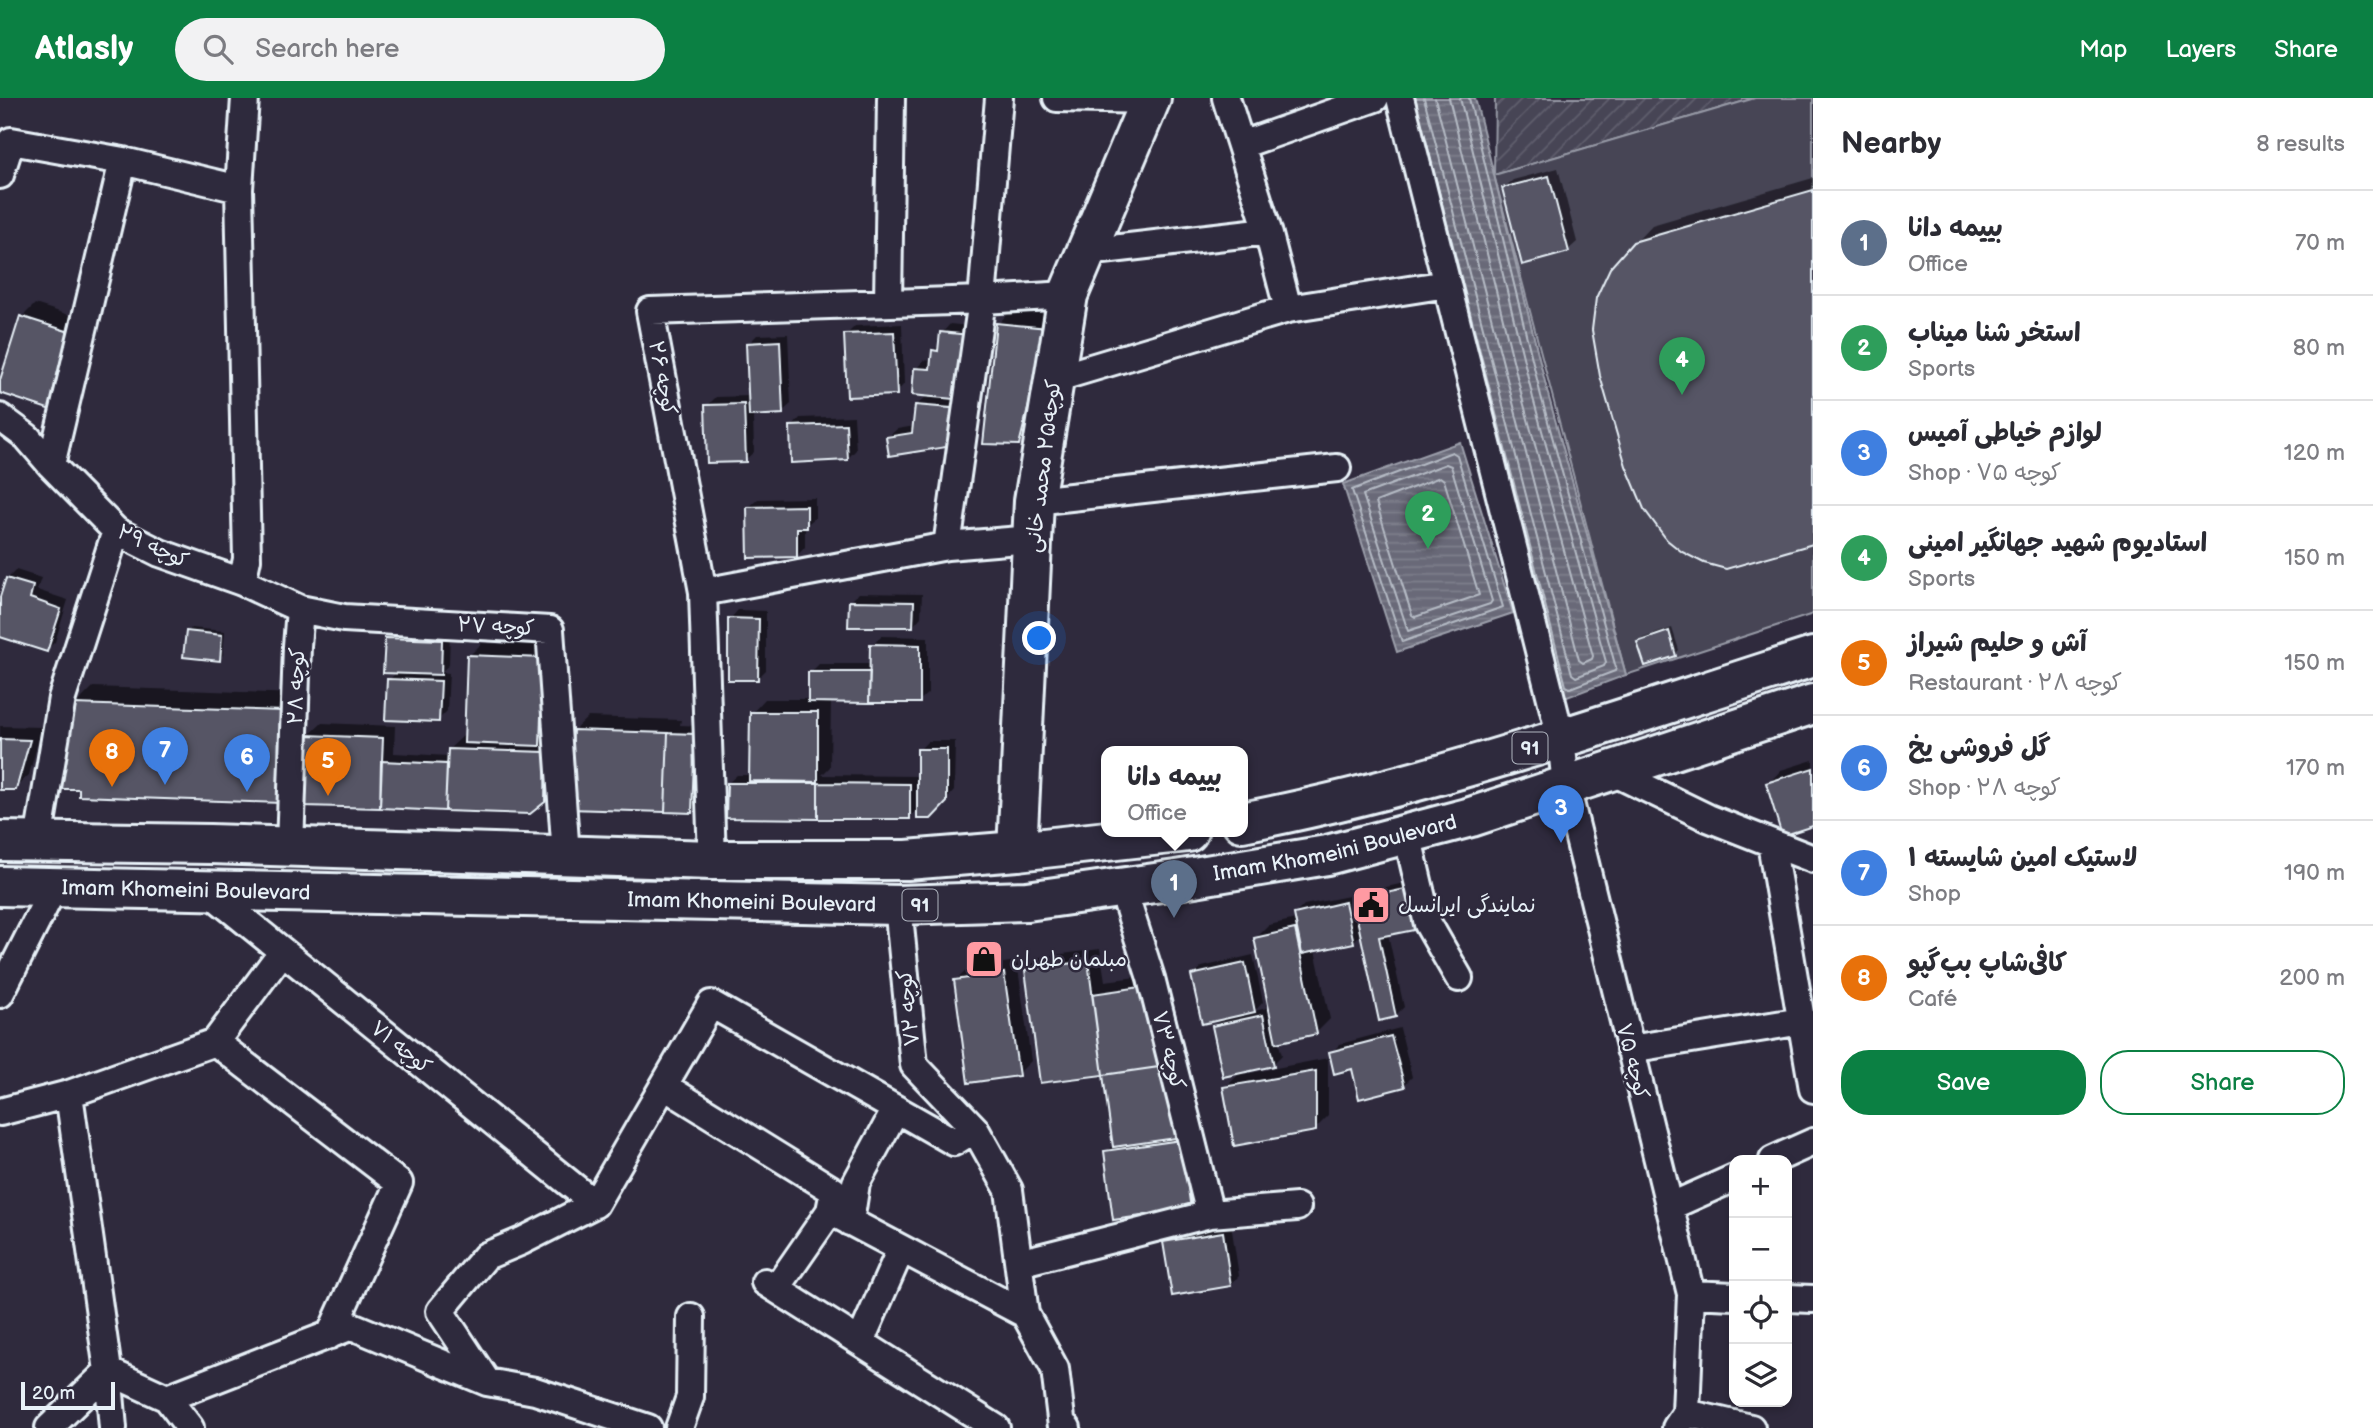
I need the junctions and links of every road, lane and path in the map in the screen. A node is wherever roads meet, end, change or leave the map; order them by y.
1 (244, 98) edge
2 (891, 98) edge
3 (999, 98) edge
4 (1057, 98) edge
5 (1226, 98) edge
6 (1375, 98) edge
7 (1400, 98) edge
8 (1151, 99) edge
9 (5, 140) edge
10 (1241, 145) junction
11 (123, 161) junction
12 (0, 174) edge
13 (239, 189) junction
14 (1268, 230) junction
15 (1086, 252) junction
16 (1447, 285) junction
17 (1068, 295) junction
18 (982, 300) junction
19 (888, 303) junction
20 (1288, 309) junction
21 (1054, 379) junction
22 (0, 417) edge
23 (51, 465) junction
24 (1337, 468) dead end
25 (1034, 501) junction
26 (116, 531) junction
27 (1032, 539) junction
28 (947, 545) junction
29 (242, 582) junction
30 (703, 592) junction
31 (300, 609) junction
32 (1813, 657) edge
33 (1813, 704) edge
34 (1561, 738) junction
35 (1611, 771) junction
36 (1566, 786) junction
37 (1248, 821) edge
38 (1407, 834) junction
39 (1145, 837) edge
40 (0, 841) edge
41 (38, 841) junction
42 (1771, 843) junction
43 (290, 847) junction
44 (1017, 852) junction
45 (566, 856) junction
46 (1813, 859) edge
47 (712, 860) junction
48 (0, 886) edge
49 (54, 887) junction
50 (1122, 887) junction
51 (207, 890) junction
52 (898, 905) junction
53 (282, 951) junction
54 (1459, 978) dead end
55 (0, 994) edge
56 (1802, 1021) junction
57 (215, 1042) junction
58 (1630, 1049) junction
59 (664, 1086) junction
60 (1813, 1088) edge
61 (69, 1094) junction
62 (896, 1109) junction
63 (0, 1112) edge
64 (975, 1129) junction
65 (1813, 1142) edge
66 (1784, 1155) edge
67 (1729, 1180) edge
68 (595, 1204) junction
69 (1297, 1207) dead end
70 (1669, 1207) junction
71 (1210, 1214) junction
72 (840, 1216) junction
73 (901, 1249) junction
74 (1019, 1263) junction
75 (1691, 1294) junction
76 (1729, 1296) edge
77 (1792, 1298) edge
78 (1813, 1300) edge
79 (1025, 1314) junction
80 (691, 1318) dead end
81 (330, 1335) junction
82 (860, 1342) junction
83 (108, 1371) junction
84 (487, 1382) junction
85 (167, 1398) junction
86 (1681, 1420) edge
87 (49, 1428) edge
88 (113, 1428) edge
89 (190, 1428) edge
90 (648, 1428) edge
91 (679, 1428) edge
92 (996, 1428) edge
93 (1063, 1428) edge
94 (1751, 1428) edge

1 - 13 street
2 - 19 street
3 - 18 street
4 - 8 street
5 - 10 street
6 - 10 street
7 - 16 street, کوچه ۷۵
8 - 15 main road, کوچه۲۵ محمد خانی
9 - 11 street
9 - 12 street
10 - 14 street
11 - 13 street
11 - 23 street
13 - 29 street
14 - 15 street
14 - 20 street
15 - 17 main road, کوچه۲۵ محمد خانی
16 - 20 street
16 - 34 street, کوچه ۷۵
17 - 18 street, کوچه ۲۶
17 - 21 main road, کوچه۲۵ محمد خانی
18 - 19 street, کوچه ۲۶
18 - 28 street
19 - 30 street, کوچه ۲۶
20 - 21 street
21 - 25 main road, کوچه۲۵ محمد خانی
22 - 23 street, کوچه ۲۹
23 - 26 street, کوچه ۲۹
24 - 25 street
25 - 27 main road, کوچه۲۵ محمد خانی
26 - 29 street, کوچه ۲۹
26 - 41 street
27 - 28 street
27 - 44 main road, کوچه۲۵ محمد خانی
28 - 30 street
29 - 31 street, کوچه ۲۹
30 - 47 street, کوچه ۲۶
31 - 43 street, کوچه ۲۸
31 - 45 street, کوچه ۲۷
32 - 34 main road, Imam Khomeini Boulevard / 91
33 - 35 main road, Imam Khomeini Boulevard / 91
34 - 36 street, کوچه ۷۵
34 - 37 main road, Imam Khomeini Boulevard / 91
35 - 36 main road, Imam Khomeini Boulevard / 91
35 - 42 street
36 - 38 main road, Imam Khomeini Boulevard / 91
36 - 58 street, کوچه ۷۵
38 - 50 main road, Imam Khomeini Boulevard / 91
38 - 54 street
39 - 44 main road, Imam Khomeini Boulevard / 91
40 - 41 main road, Imam Khomeini Boulevard / 91
41 - 43 main road, Imam Khomeini Boulevard / 91
42 - 46 street
42 - 56 street
43 - 45 main road, Imam Khomeini Boulevard / 91
44 - 47 main road, Imam Khomeini Boulevard / 91
45 - 47 main road, Imam Khomeini Boulevard / 91
48 - 49 main road, Imam Khomeini Boulevard / 91
49 - 51 main road, Imam Khomeini Boulevard / 91
49 - 55 street
50 - 52 main road, Imam Khomeini Boulevard / 91
50 - 71 street, کوچه ۷۳
51 - 52 main road, Imam Khomeini Boulevard / 91
51 - 53 street, کوچه ۷۱
52 - 64 street, کوچه ۷۲
53 - 57 street
53 - 68 street, کوچه ۷۱
56 - 58 street
56 - 60 street
57 - 61 street
57 - 81 street
58 - 70 street, کوچه ۷۵
59 - 62 street
59 - 68 street
59 - 72 street
61 - 63 street
61 - 83 street
62 - 64 street
62 - 72 street
64 - 74 street, کوچه ۷۲
65 - 66 street
67 - 70 street
68 - 84 street
69 - 71 street
70 - 75 street, کوچه ۷۵
71 - 74 street
72 - 73 street
72 - 82 street
73 - 79 street
73 - 82 street
74 - 79 street, کوچه ۷۲
75 - 76 street
75 - 86 street, کوچه ۷۵
77 - 78 street
79 - 93 street
80 - 91 street
81 - 84 street
81 - 85 street
82 - 92 street
83 - 85 street
83 - 87 street
83 - 88 street
84 - 90 street
85 - 89 street
86 - 94 street

